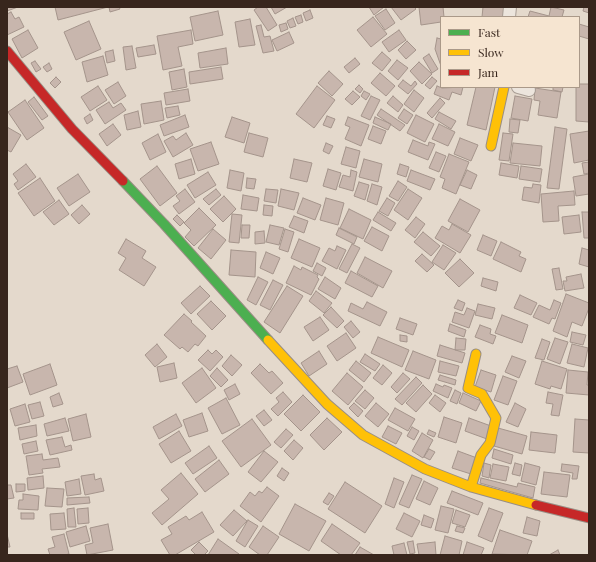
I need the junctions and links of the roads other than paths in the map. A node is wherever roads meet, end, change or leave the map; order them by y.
1 (7, 51) edge
2 (504, 88) edge
3 (491, 146) dead end
4 (476, 354) dead end
5 (471, 487) junction
6 (589, 518) edge

1 - 5 street
2 - 3 street
4 - 5 street
5 - 6 street

